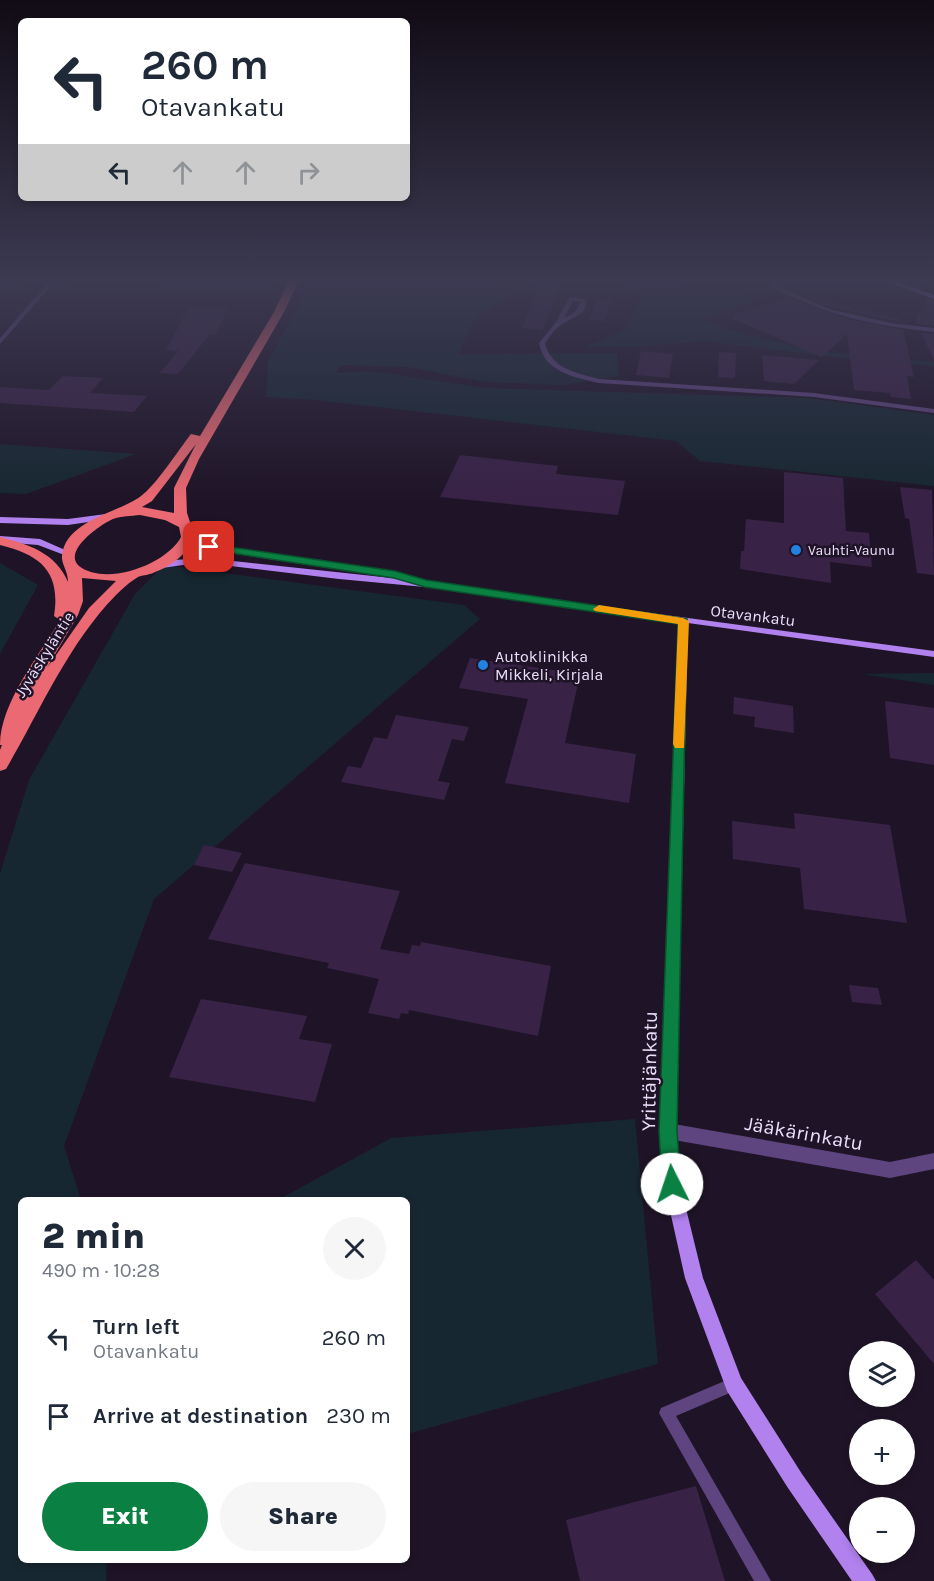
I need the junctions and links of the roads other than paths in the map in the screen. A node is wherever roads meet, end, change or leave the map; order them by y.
1 (254, 354) edge
2 (544, 354) edge
3 (236, 383) junction
4 (934, 411) edge
5 (113, 515) junction
6 (0, 520) edge
7 (185, 529) junction
8 (0, 540) edge
9 (67, 553) junction
10 (157, 567) junction
11 (75, 568) junction
12 (134, 574) junction
13 (425, 584) junction
14 (683, 621) junction
15 (61, 629) junction
16 (934, 654) edge
17 (0, 750) edge
18 (0, 765) edge
19 (668, 1131) junction
20 (934, 1161) edge
21 (734, 1384) junction
22 (763, 1581) edge
23 (865, 1581) edge

1 - 3 highway
2 - 4 street
3 - 5 highway
3 - 7 highway
5 - 6 main road
5 - 7 highway
5 - 9 highway
7 - 10 highway
7 - 13 main road, Otavankatu
8 - 9 main road
8 - 15 highway
9 - 11 highway
10 - 12 highway
10 - 13 main road, Otavankatu
11 - 12 highway
11 - 15 highway, Jyväskyläntie
12 - 18 highway, Jyväskyläntie
13 - 14 main road, Otavankatu
14 - 16 main road, Otavankatu
14 - 19 main road, Yrittäjänkatu
15 - 17 highway, Jyväskyläntie
19 - 20 street, Jääkärinkatu
19 - 21 main road, Yrittäjänkatu
21 - 22 lane
21 - 23 main road, Yrittäjänkatu

